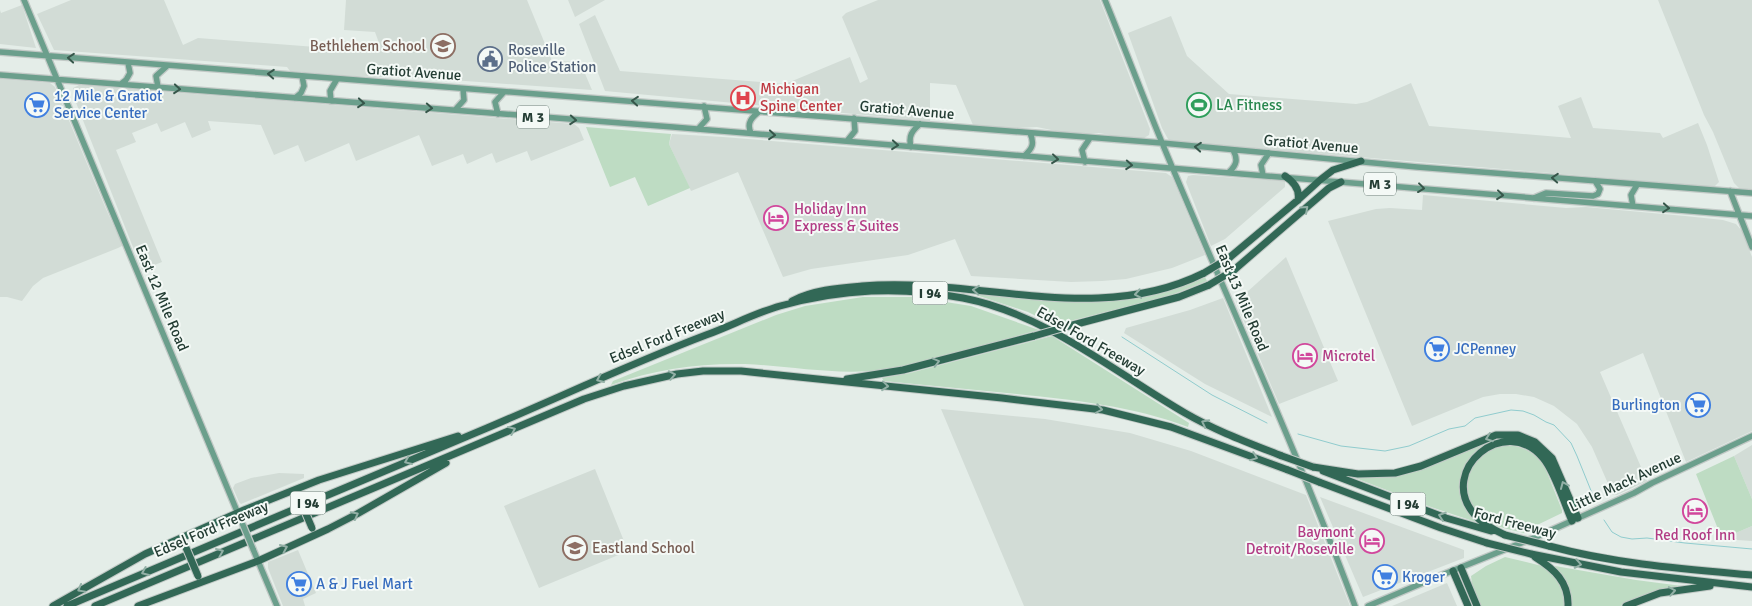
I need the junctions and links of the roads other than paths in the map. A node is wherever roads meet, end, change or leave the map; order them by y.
1 (24, 0) edge
2 (1106, 0) edge
3 (0, 52) edge
4 (47, 56) junction
5 (128, 63) junction
6 (167, 66) junction
7 (0, 75) edge
8 (302, 76) junction
9 (56, 79) junction
10 (337, 79) junction
11 (121, 84) junction
12 (158, 87) junction
13 (463, 89) junction
14 (504, 92) junction
15 (294, 98) junction
16 (331, 101) junction
17 (704, 106) junction
18 (455, 110) junction
19 (760, 111) junction
20 (498, 114) junction
21 (854, 118) junction
22 (920, 124) junction
23 (698, 129) junction
24 (751, 133) junction
25 (1030, 133) junction
26 (1090, 138) junction
27 (847, 141) junction
28 (1162, 143) junction
29 (911, 147) junction
30 (1233, 150) junction
31 (1269, 153) junction
32 (1024, 156) junction
33 (1361, 161) junction
34 (1085, 162) junction
35 (1172, 168) junction
36 (1229, 172) junction
37 (1263, 175) junction
38 (1285, 176) junction
39 (1320, 180) junction
40 (1595, 181) junction
41 (1342, 182) junction
42 (1637, 185) junction
43 (1730, 191) junction
44 (1752, 193) edge
45 (1534, 198) junction
46 (1298, 200) junction
47 (1632, 206) junction
48 (1739, 214) junction
49 (1752, 216) edge
50 (1752, 246) edge
51 (780, 306) junction
52 (837, 381) junction
53 (550, 402) junction
54 (1752, 436) edge
55 (477, 445) junction
56 (1282, 456) joint
57 (1313, 467) junction
58 (1288, 470) joint
59 (295, 492) junction
60 (239, 516) junction
61 (1575, 519) junction
62 (1506, 535) junction
63 (311, 537) junction
64 (185, 539) junction
65 (1531, 554) junction
66 (258, 561) junction
67 (1461, 568) junction
68 (1453, 571) junction
69 (1752, 575) edge
70 (206, 581) junction
71 (1724, 584) junction
72 (1752, 587) edge
73 (54, 606) edge
74 (66, 606) edge
75 (95, 606) edge
76 (138, 606) edge
77 (277, 606) edge
78 (1355, 606) edge
79 (1368, 606) edge
80 (1468, 606) edge
81 (1477, 606) edge
82 (1568, 606) edge
83 (1626, 606) edge

1 - 4 main road, East 12 Mile Road
2 - 28 main road, East 13 Mile Road
3 - 4 main road, Gratiot Avenue / M 3
5 -> 4 main road, Gratiot Avenue / M 3
4 - 9 main road, East 12 Mile Road
5 - 6 main road, Gratiot Avenue / M 3
5 - 11 main road
8 -> 6 main road, Gratiot Avenue / M 3
6 - 12 main road
7 - 9 main road, M 3
8 - 10 main road, Gratiot Avenue / M 3
8 - 15 main road
9 - 11 main road, M 3
9 - 60 main road, East 12 Mile Road
10 - 13 main road, Gratiot Avenue / M 3
10 - 16 main road
11 - 12 main road, M 3
12 -> 15 main road, M 3
13 - 14 main road, Gratiot Avenue / M 3
13 - 18 main road
17 -> 14 main road, Gratiot Avenue / M 3
14 - 20 main road
15 - 16 main road, M 3
16 -> 18 main road, M 3
17 - 19 main road, Gratiot Avenue / M 3
17 - 23 main road
18 - 20 main road, M 3
19 - 21 main road, Gratiot Avenue / M 3
19 - 24 main road
20 -> 23 main road, M 3
21 - 22 main road, Gratiot Avenue / M 3
21 - 27 main road
22 - 25 main road, Gratiot Avenue / M 3
22 - 29 main road
23 - 24 main road, M 3
24 -> 27 main road, M 3
25 - 26 main road, Gratiot Avenue / M 3
25 - 32 main road
26 - 28 main road, Gratiot Avenue / M 3
26 - 34 main road
27 -> 29 main road, M 3
30 -> 28 main road, Gratiot Avenue / M 3
28 - 35 main road, East 13 Mile Road
29 - 32 main road, M 3
30 - 31 main road, Gratiot Avenue / M 3
30 - 36 main road
31 - 33 main road, Gratiot Avenue / M 3
31 - 37 main road
32 -> 34 main road, M 3
33 - 39 highway
40 -> 33 main road, Gratiot Avenue / M 3
34 -> 35 main road, M 3
35 - 36 main road, M 3
35 - 78 main road, East 13 Mile Road
36 - 37 main road, M 3
37 - 38 main road, M 3
38 - 39 main road, M 3
38 - 46 highway
39 - 41 main road, M 3
39 - 46 highway
40 - 42 main road, Gratiot Avenue / M 3
40 - 45 main road
41 -> 45 main road, M 3
52 -> 41 highway, bridge
42 - 43 main road, Gratiot Avenue / M 3
42 - 47 main road
43 - 44 main road, Gratiot Avenue / M 3
43 - 48 main road
45 - 47 main road, M 3
46 -> 51 highway, bridge
47 -> 48 main road, M 3
48 - 49 main road, M 3
48 - 50 main road
51 -> 53 highway, Edsel Ford Freeway / I 94
56 -> 51 highway, Edsel Ford Freeway / I 94
55 -> 52 highway, Edsel Ford Freeway / I 94
52 -> 58 highway, Edsel Ford Freeway / I 94
53 - 59 highway
53 -> 74 highway, Edsel Ford Freeway / I 94
54 - 61 main road, Little Mack Avenue
63 -> 55 highway
75 -> 55 highway, Edsel Ford Freeway / I 94
56 - 57 highway, Ford Freeway / I 94, bridge
61 -> 57 highway
62 -> 57 highway, Ford Freeway / I 94
58 - 65 highway, Ford Freeway / I 94, bridge
59 - 60 highway
59 - 63 highway, bridge
60 - 64 highway
60 - 66 main road, East 12 Mile Road, bridge
61 - 62 highway
61 - 67 main road, Little Mack Avenue
62 - 69 highway, Ford Freeway / I 94, bridge
66 -> 63 highway
64 - 70 highway, bridge
64 -> 73 highway
65 -> 71 highway, Ford Freeway / I 94
65 - 82 highway
66 - 70 highway
66 - 77 main road, East 12 Mile Road
67 - 68 main road, Little Mack Avenue
67 - 81 highway
68 - 79 main road, Little Mack Avenue
68 - 80 highway
70 - 76 highway
71 - 72 highway, Ford Freeway / I 94
83 -> 71 highway

